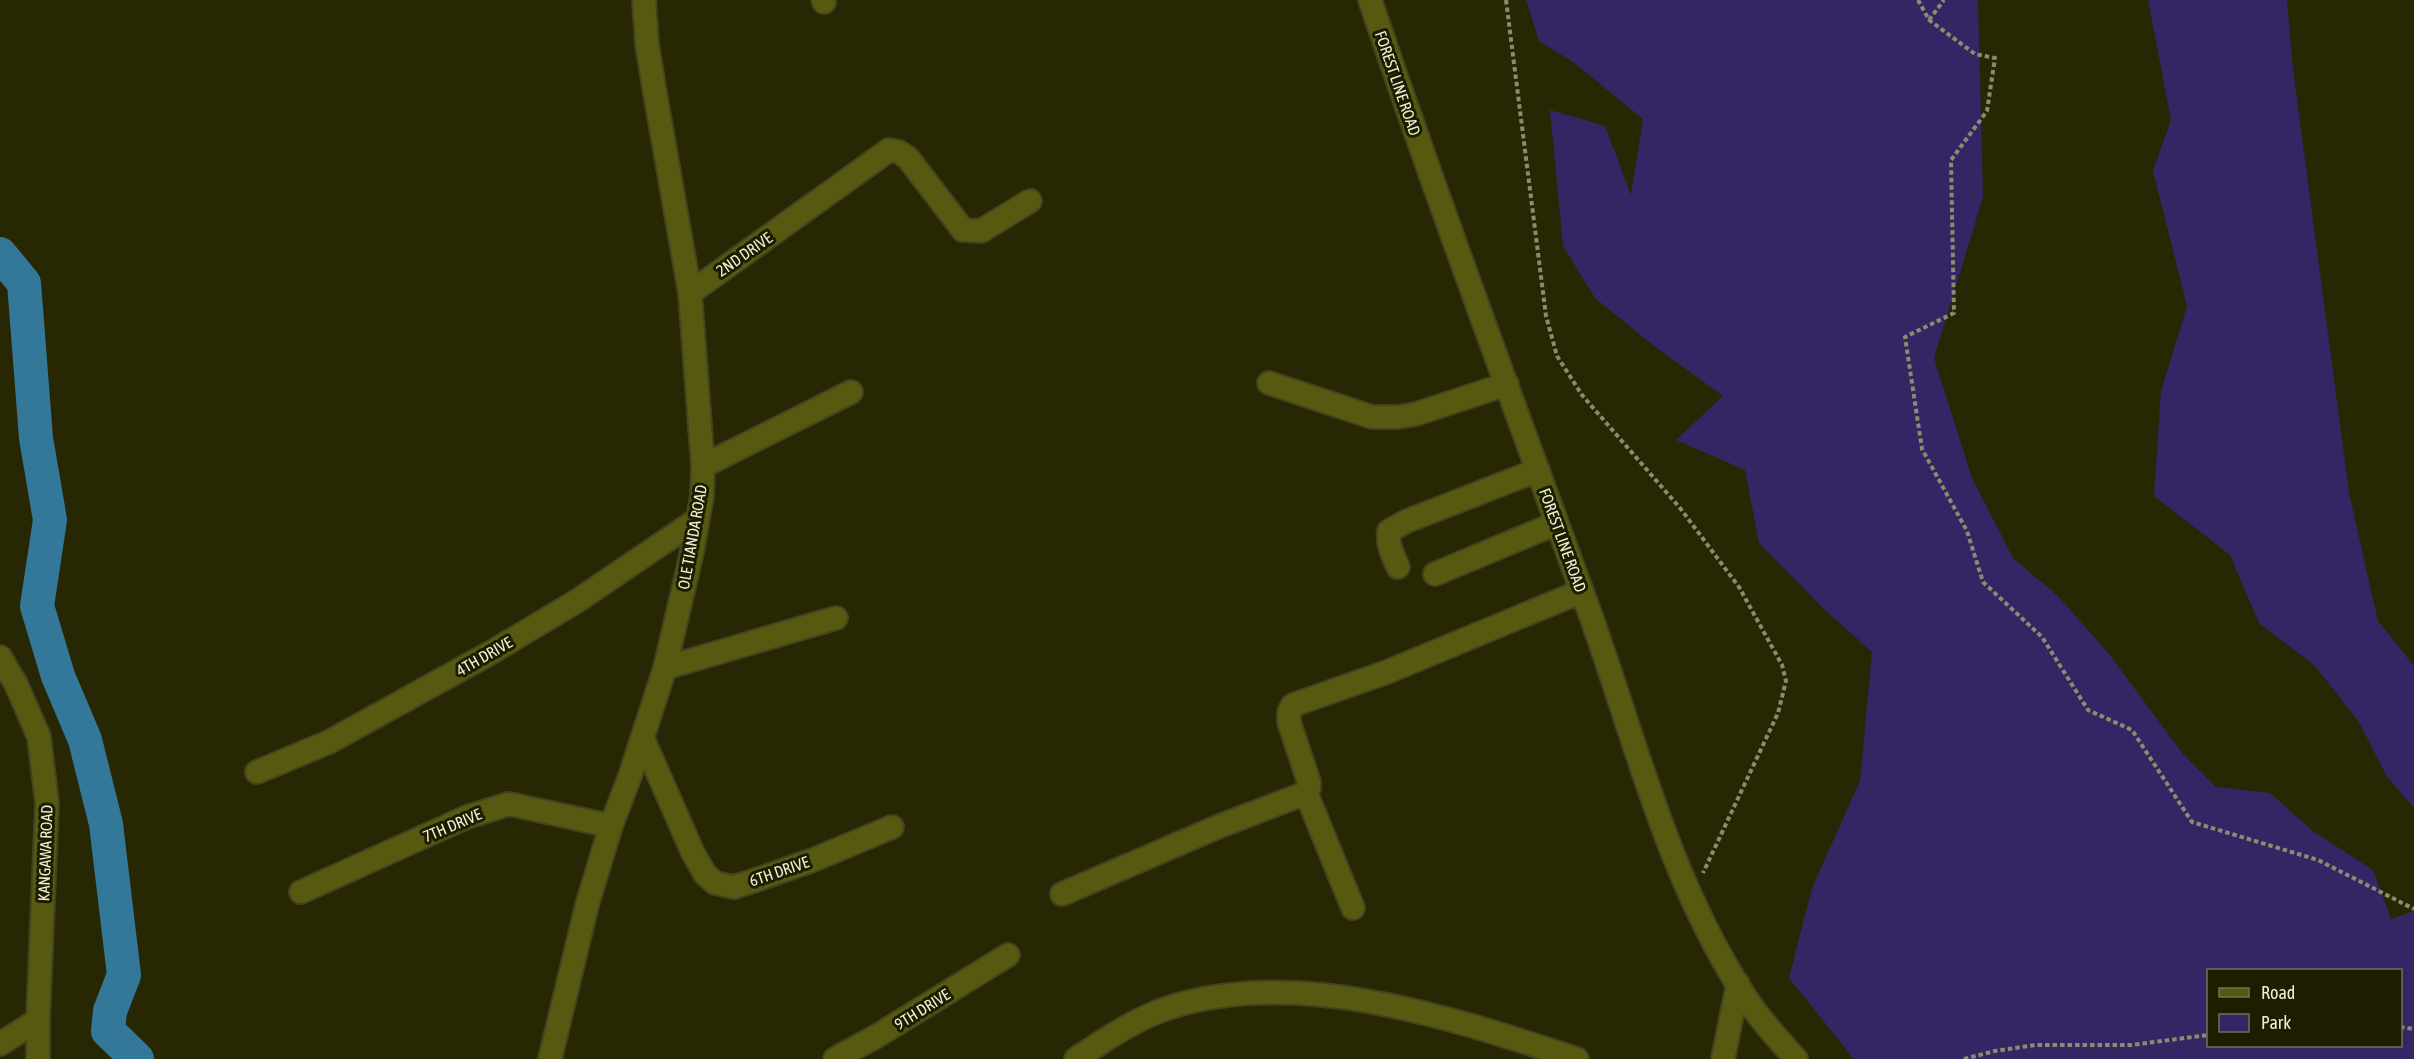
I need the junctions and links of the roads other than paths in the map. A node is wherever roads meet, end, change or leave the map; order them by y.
1 (644, 0) edge
2 (1370, 0) edge
3 (1030, 201) dead end
4 (690, 292) junction
5 (1269, 383) dead end
6 (1507, 384) junction
7 (851, 392) dead end
8 (703, 466) junction
9 (1538, 470) junction
10 (698, 519) junction
11 (1557, 523) junction
12 (1398, 567) dead end
13 (1435, 573) dead end
14 (1582, 591) junction
15 (836, 618) dead end
16 (0, 657) edge
17 (665, 668) junction
18 (8, 691) edge
19 (643, 739) junction
20 (258, 772) dead end
21 (1306, 793) junction
22 (611, 826) junction
23 (892, 827) dead end
24 (302, 892) dead end
25 (1062, 894) dead end
26 (1353, 908) dead end
27 (1008, 955) dead end
28 (1738, 984) junction
29 (38, 1020) junction
30 (0, 1044) edge
31 (38, 1059) edge
32 (550, 1059) edge
33 (835, 1059) edge
34 (1076, 1059) edge
35 (1577, 1059) edge
36 (1723, 1059) edge
37 (1796, 1059) edge

1 - 4 street, OLE TIANDA ROAD
2 - 6 street, FOREST LINE ROAD
3 - 4 street, 2ND DRIVE
4 - 8 street, OLE TIANDA ROAD
5 - 6 street
6 - 9 street, FOREST LINE ROAD
7 - 8 street
8 - 10 street, OLE TIANDA ROAD
9 - 11 street, FOREST LINE ROAD
9 - 12 street
10 - 17 street, OLE TIANDA ROAD
10 - 20 street, 4TH DRIVE
11 - 13 street
11 - 14 street, FOREST LINE ROAD
14 - 21 street
14 - 28 street, FOREST LINE ROAD
15 - 17 street
16 - 18 street, KANGAWA ROAD
17 - 19 street, OLE TIANDA ROAD
18 - 29 street, KANGAWA ROAD
19 - 22 street, OLE TIANDA ROAD
19 - 23 street, 6TH DRIVE
21 - 25 street
21 - 26 street
22 - 24 street, 7TH DRIVE
22 - 32 street, OLE TIANDA ROAD
27 - 33 street, 9TH DRIVE
28 - 36 street
28 - 37 street, FOREST LINE ROAD
29 - 30 street
29 - 31 street, KANGAWA ROAD
34 - 35 street

